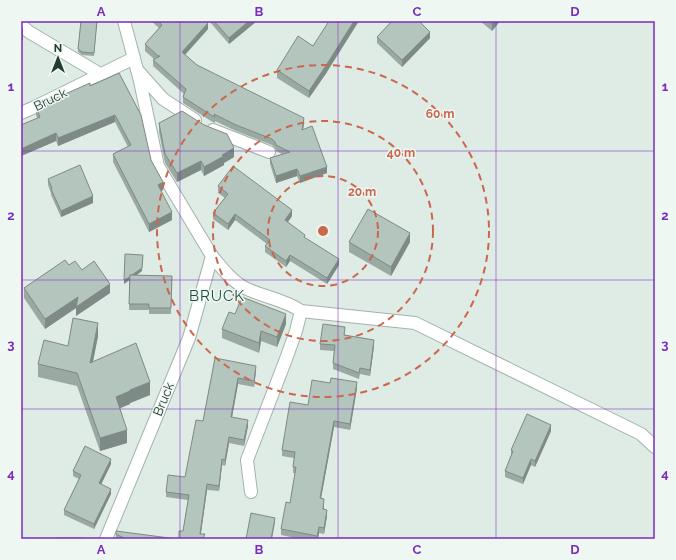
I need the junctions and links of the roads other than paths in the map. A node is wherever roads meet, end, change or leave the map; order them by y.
1 (124, 21) edge
2 (21, 25) edge
3 (134, 58) junction
4 (137, 70) junction
5 (100, 74) junction
6 (21, 113) edge
7 (269, 152) dead end
8 (212, 256) junction
9 (301, 311) junction
10 (655, 447) edge
11 (251, 492) dead end
12 (106, 539) edge

1 - 3 street
2 - 5 street
3 - 4 street
3 - 5 street, Bruck
4 - 7 street
4 - 8 street
5 - 6 street, Bruck
8 - 9 street
8 - 12 street, Bruck
9 - 10 street
9 - 11 street

